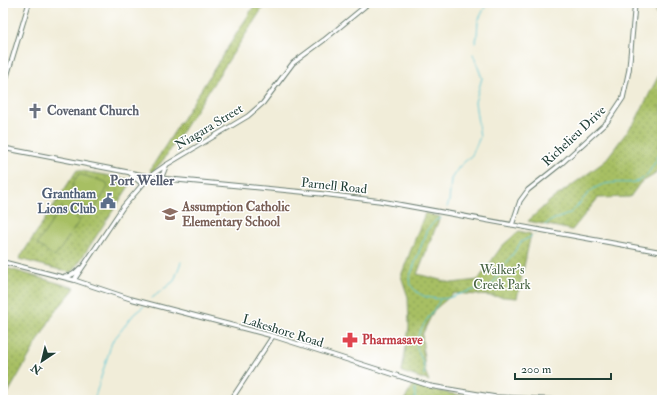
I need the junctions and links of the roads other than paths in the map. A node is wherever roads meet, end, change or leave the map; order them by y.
1 (29, 3) edge
2 (369, 3) edge
3 (635, 3) edge
4 (3, 89) edge
5 (3, 148) edge
6 (166, 165) junction
7 (130, 173) junction
8 (149, 177) junction
9 (164, 179) junction
10 (142, 184) junction
11 (512, 225) junction
12 (662, 252) edge
13 (3, 262) edge
14 (85, 262) junction
15 (60, 276) junction
16 (74, 280) junction
17 (273, 336) junction
18 (232, 400) edge
19 (560, 400) edge

1 - 4 main road
2 - 6 main road, Niagara Street
3 - 11 main road, Richelieu Drive
5 - 7 main road, Parnell Road
6 - 8 main road, Niagara Street
6 - 9 main road
7 - 8 main road, Parnell Road
7 - 10 main road
8 - 9 main road, Parnell Road
8 - 10 main road, Niagara Street
9 - 11 main road, Parnell Road
10 - 14 main road, Niagara Street
11 - 12 main road, Parnell Road
13 - 15 main road, Lakeshore Road
14 - 15 main road
14 - 16 main road, Niagara Street
15 - 16 main road, Lakeshore Road
16 - 17 main road, Lakeshore Road
17 - 18 main road
17 - 19 main road, Lakeshore Road

